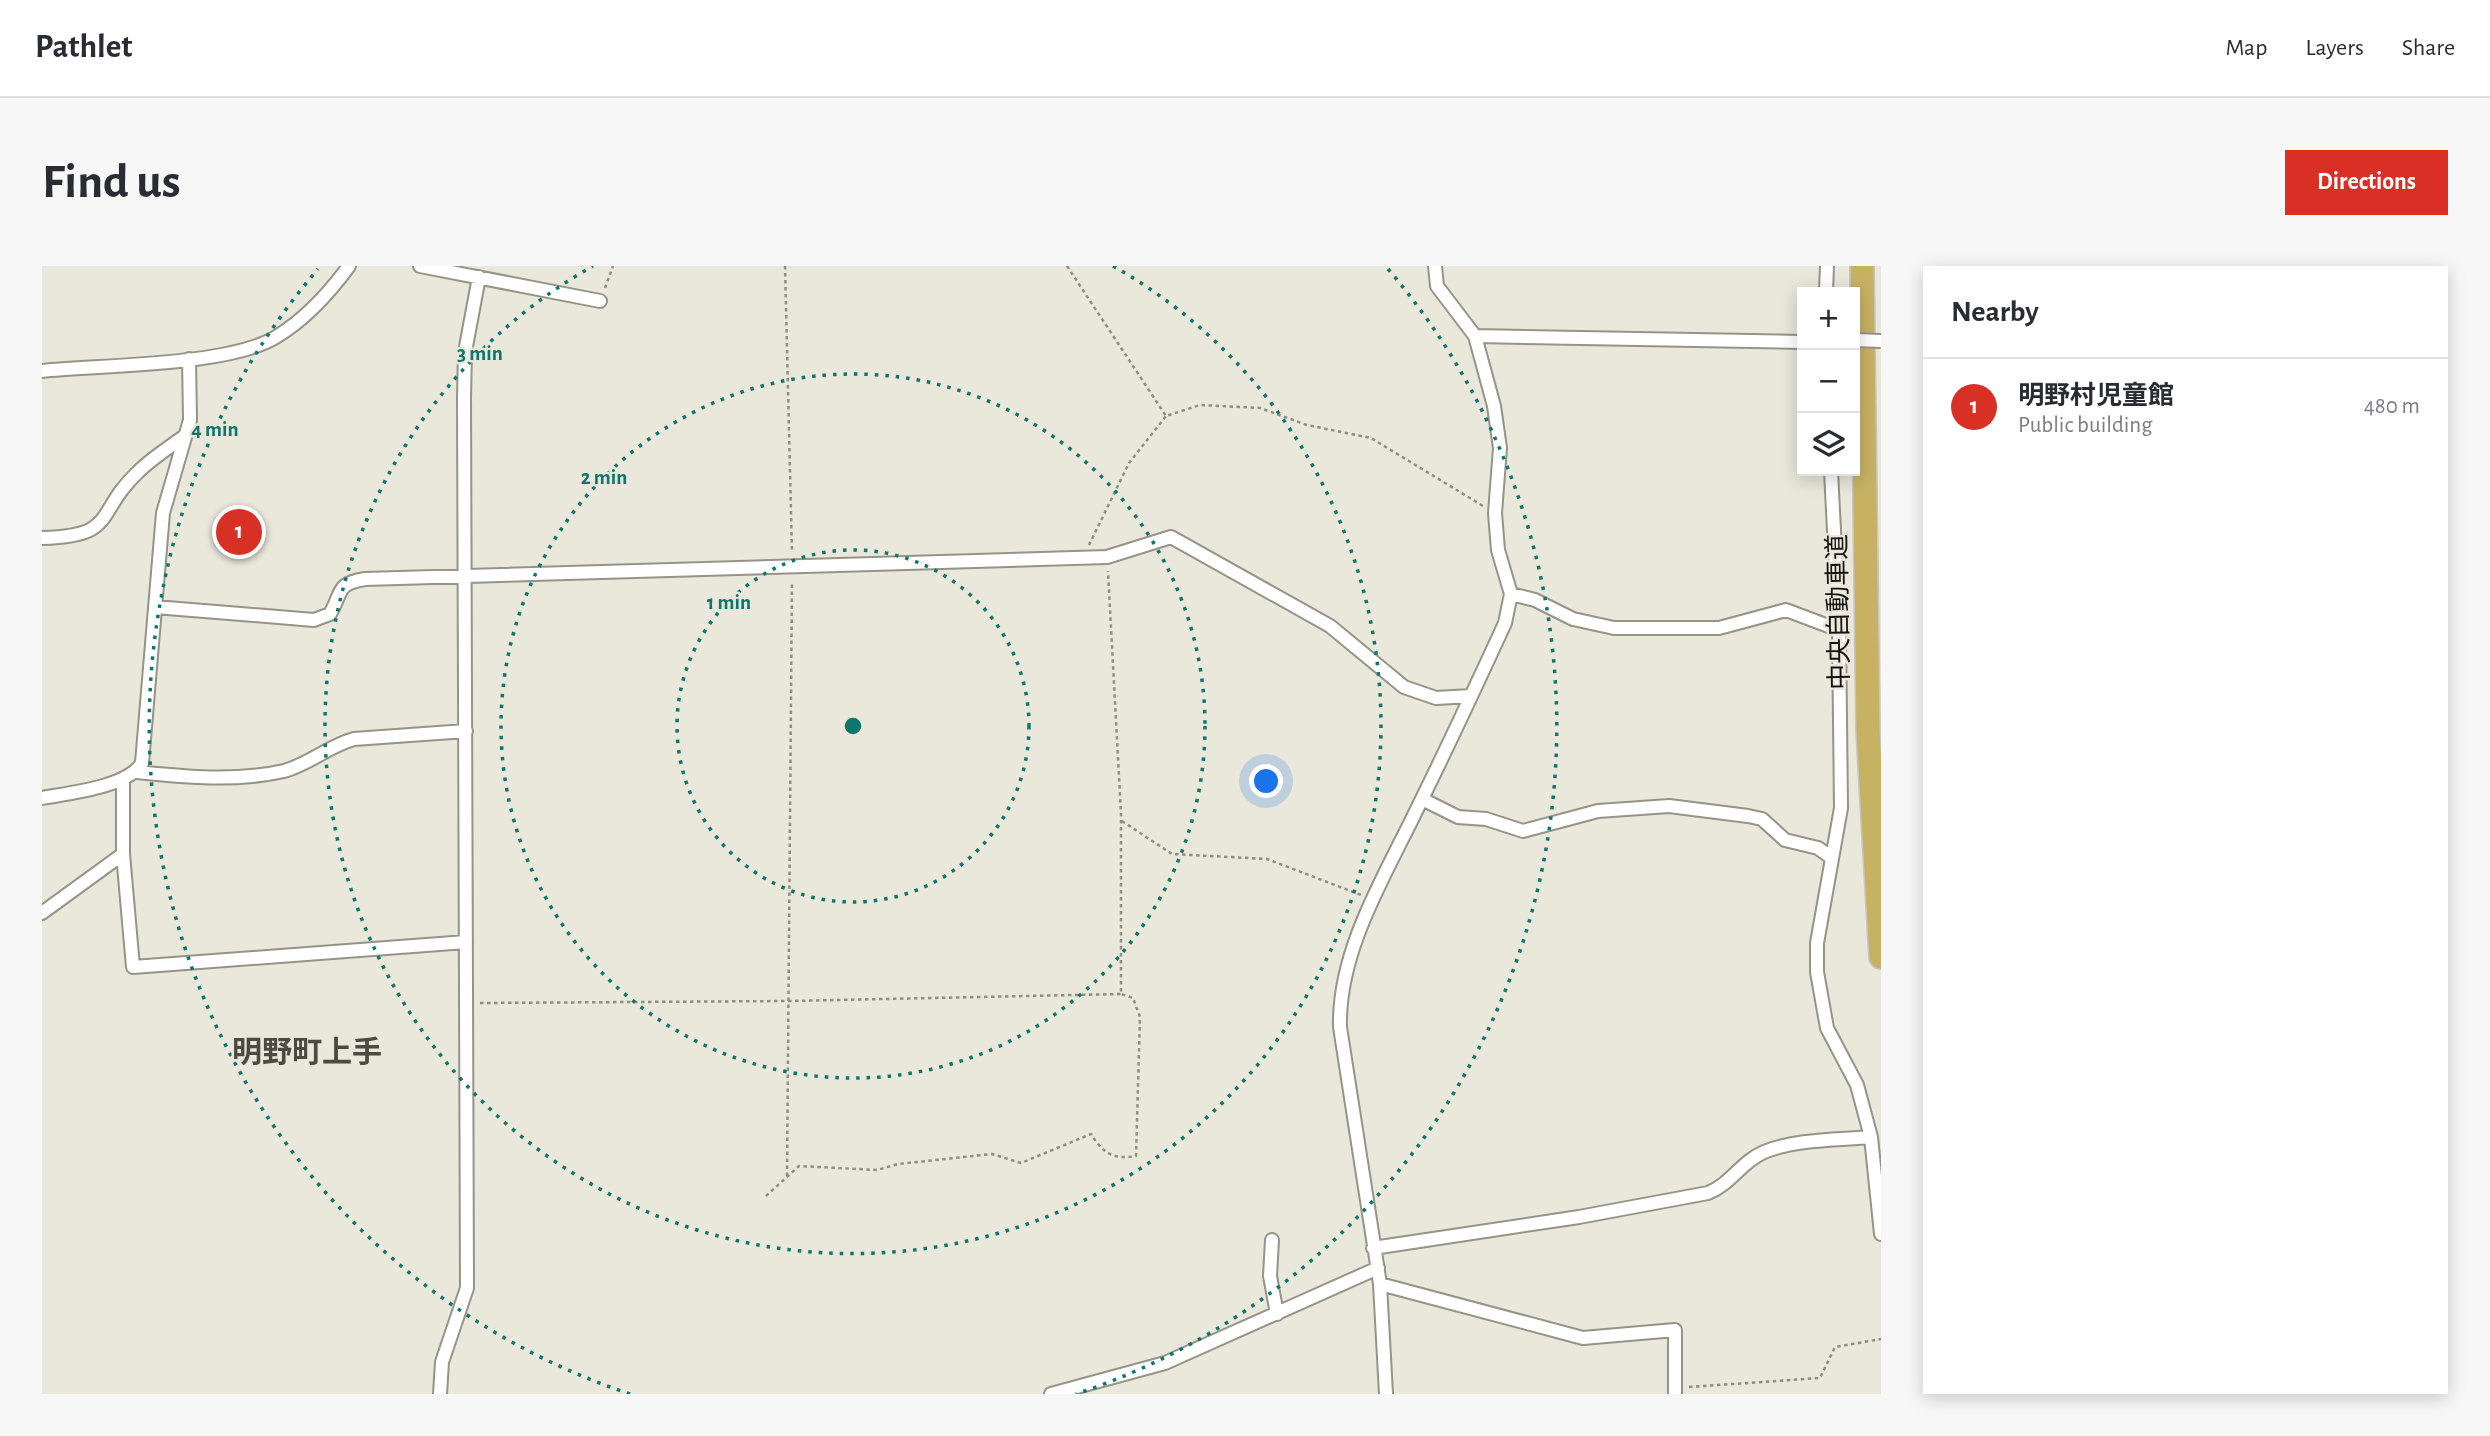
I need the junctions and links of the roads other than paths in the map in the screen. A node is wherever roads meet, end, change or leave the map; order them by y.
1 (349, 266) edge
2 (420, 266) edge
3 (1435, 266) edge
4 (1827, 266) edge
5 (1862, 266) edge
6 (479, 277) junction
7 (1826, 287) edge
8 (600, 301) road end
9 (1475, 336) junction
10 (1860, 340) edge
11 (1881, 341) edge
12 (1797, 342) edge
13 (189, 359) junction
14 (42, 371) edge
15 (186, 435) junction
16 (1831, 476) edge
17 (42, 538) edge
18 (465, 576) junction
19 (1511, 594) junction
20 (155, 607) junction
21 (1839, 630) junction
22 (1471, 696) junction
23 (466, 731) junction
24 (137, 772) junction
25 (122, 779) junction
26 (42, 798) edge
27 (1422, 799) junction
28 (122, 854) junction
29 (1832, 858) junction
30 (42, 914) edge
31 (466, 942) junction
32 (1881, 957) edge
33 (1871, 1137) junction
34 (1881, 1234) edge
35 (1272, 1240) dead end
36 (1373, 1248) junction
37 (1377, 1268) junction
38 (1380, 1284) junction
39 (1277, 1314) junction
40 (1675, 1391) edge
41 (440, 1394) edge
42 (1051, 1394) edge
43 (1386, 1394) edge

1 - 13 street
2 - 6 street
3 - 9 street
4 - 7 street
5 - 32 highway, 中央自動車道
6 - 8 street
6 - 18 street
9 - 12 street
9 - 19 street
10 - 11 street, bridge
13 - 14 street
13 - 15 street
15 - 17 street
15 - 20 street
16 - 21 street
18 - 20 street
18 - 22 street
18 - 23 street
19 - 21 street
19 - 22 street
20 - 24 street
21 - 29 street
22 - 27 street
23 - 24 street
23 - 31 street
24 - 25 street
25 - 26 street
25 - 28 street
27 - 29 street
27 - 36 street
28 - 30 street
28 - 31 street
29 - 33 street
31 - 41 street
33 - 34 street
33 - 36 street
35 - 39 street
36 - 37 street
37 - 38 street
37 - 39 street
38 - 40 street
38 - 43 street
39 - 42 street

